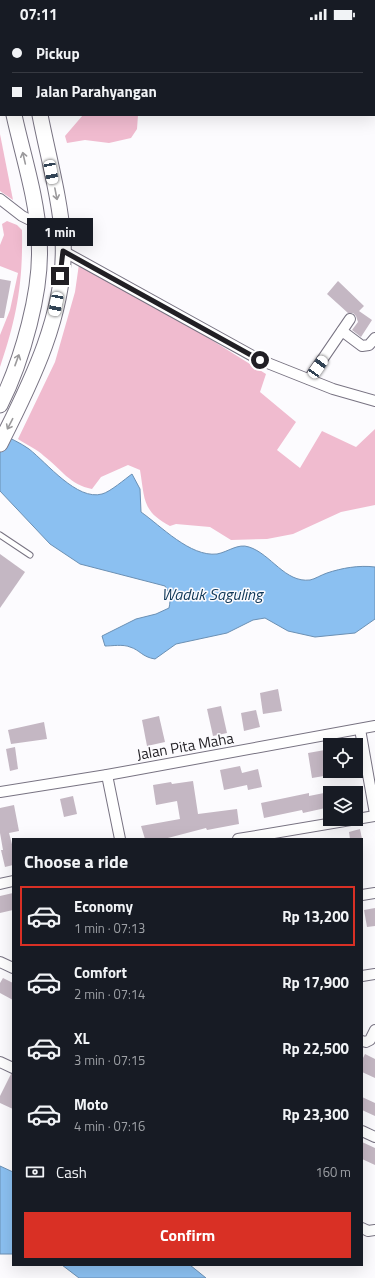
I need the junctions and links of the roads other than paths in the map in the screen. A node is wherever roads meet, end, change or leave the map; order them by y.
1 (14, 116) edge
2 (40, 116) edge
3 (0, 199) edge
4 (38, 224) junction
5 (40, 241) junction
6 (63, 246) junction
7 (350, 319) dead end
8 (342, 331) junction
9 (375, 338) edge
10 (309, 378) junction
11 (2, 401) edge
12 (375, 401) edge
13 (0, 444) edge
14 (0, 535) edge
15 (30, 555) dead end
16 (375, 726) edge
17 (360, 729) junction
18 (107, 775) junction
19 (0, 792) edge
20 (375, 815) edge
21 (120, 838) edge
22 (244, 838) edge
23 (12, 881) edge
24 (0, 884) edge
25 (375, 893) edge
26 (363, 895) edge
27 (12, 960) edge
28 (1, 962) edge
29 (12, 968) edge
30 (375, 974) edge
31 (363, 976) edge
32 (375, 1030) edge
33 (363, 1041) edge
34 (0, 1062) edge
35 (12, 1068) edge
36 (363, 1131) edge
37 (375, 1137) edge

4 -> 1 main road
2 -> 6 main road
3 - 4 street
4 - 5 main road
5 - 6 main road
11 -> 5 main road
6 - 10 street
6 -> 13 main road
7 - 8 street
8 - 9 street
8 - 10 street
10 - 12 street
14 - 15 lane
16 - 17 street, Jalan Pita Maha
17 - 18 street, Jalan Pita Maha
17 - 20 street
18 - 19 street, Jalan Pita Maha
18 - 21 street
20 - 22 street
23 - 24 street
25 - 26 street
27 - 28 street
28 - 29 street
30 - 31 street
32 - 33 street
34 - 35 street
36 - 37 street

